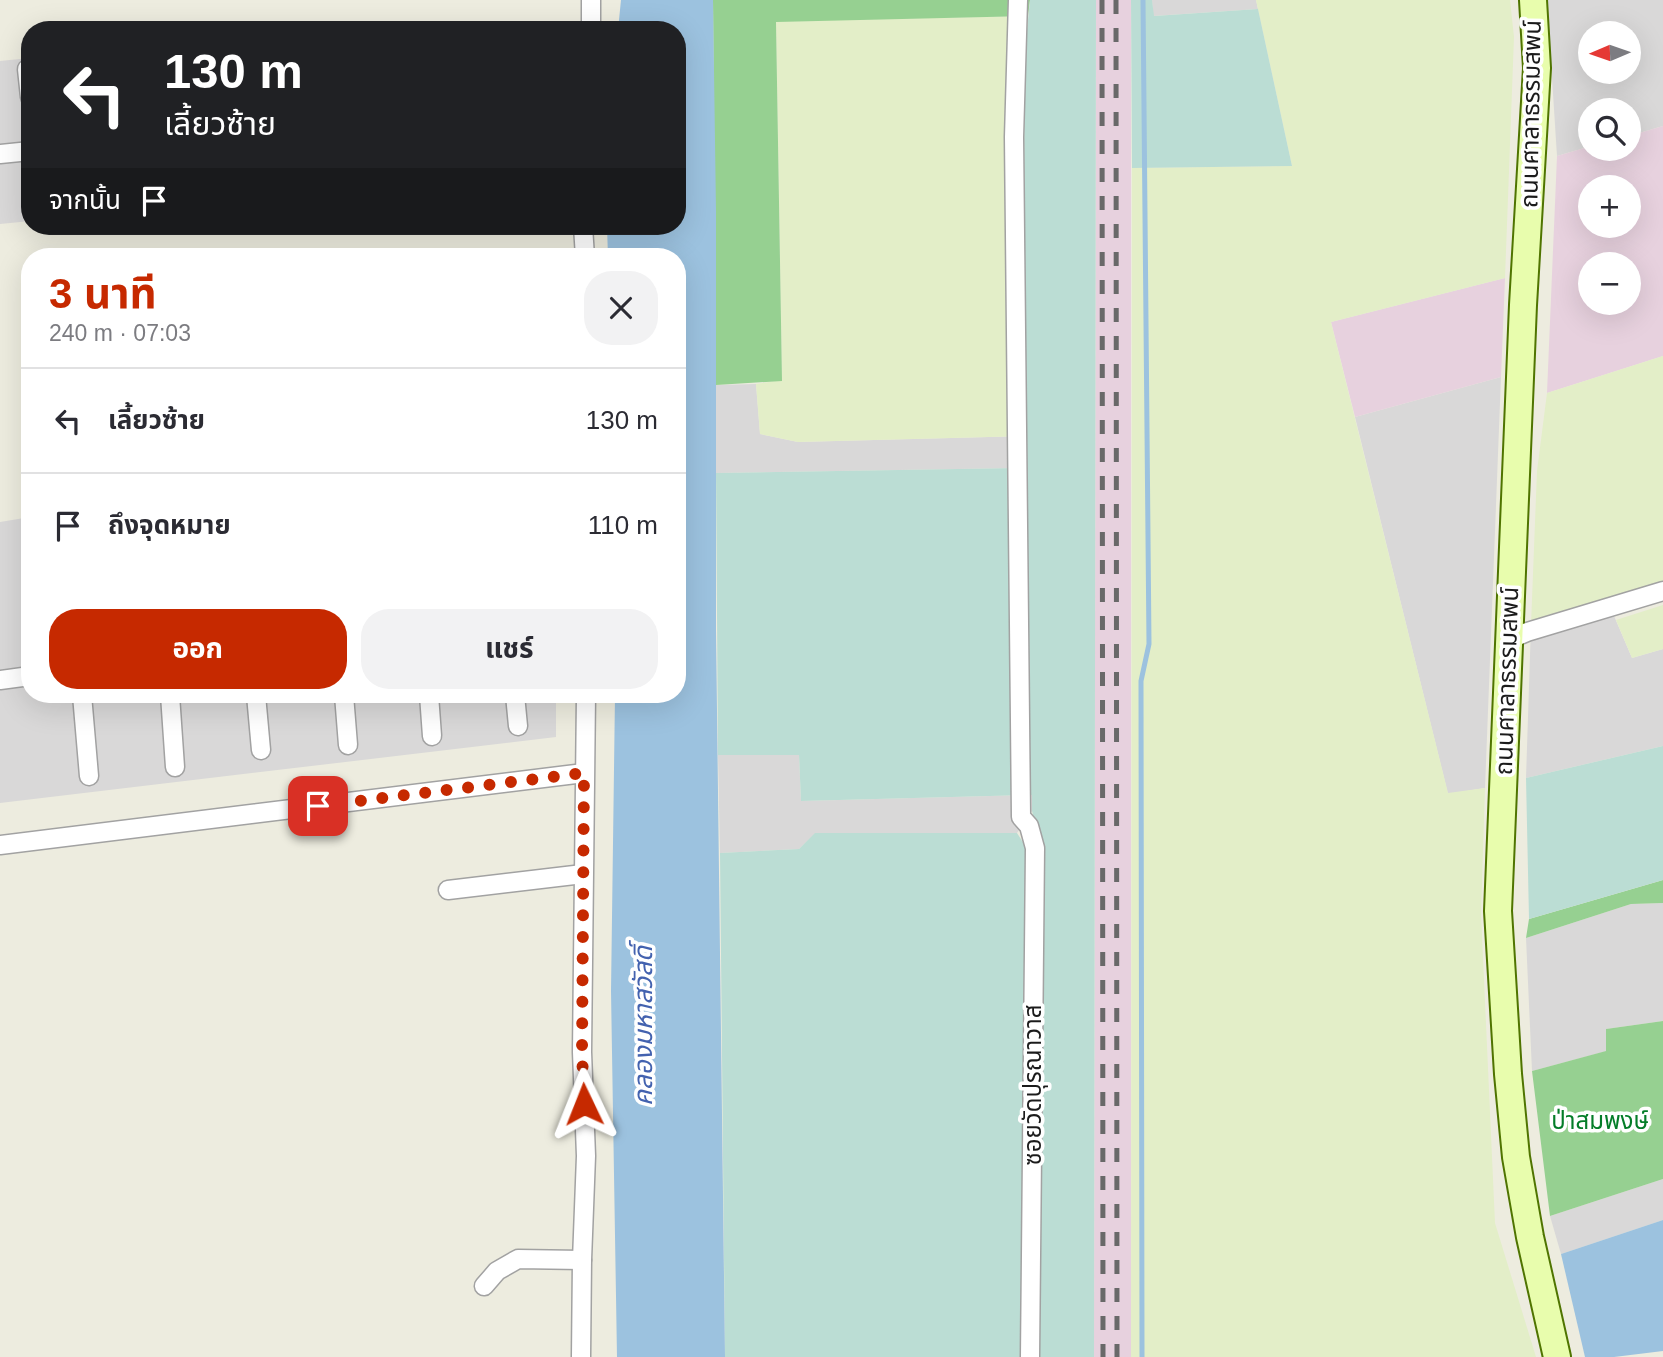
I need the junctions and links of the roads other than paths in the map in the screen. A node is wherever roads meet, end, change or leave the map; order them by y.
1 (591, 0) edge
2 (1018, 0) edge
3 (1533, 0) edge
4 (591, 21) edge
5 (21, 151) edge
6 (0, 154) edge
7 (1663, 591) edge
8 (1508, 640) junction
9 (21, 677) edge
10 (0, 680) edge
11 (83, 703) edge
12 (171, 703) edge
13 (257, 703) edge
14 (345, 703) edge
15 (430, 703) edge
16 (516, 703) edge
17 (586, 703) edge
18 (518, 726) dead end
19 (432, 736) dead end
20 (348, 745) dead end
21 (261, 750) dead end
22 (175, 767) dead end
23 (584, 773) junction
24 (89, 776) dead end
25 (0, 845) edge
26 (583, 874) junction
27 (448, 890) dead end
28 (582, 1260) junction
29 (484, 1286) dead end
30 (581, 1357) edge
31 (1030, 1357) edge
32 (1557, 1357) edge

1 - 4 street
2 - 31 street, ซอยวัดปุรณาวาส
3 - 8 street, ถนนศาลาธรรมสพน์
5 - 6 street
7 - 8 street
8 - 32 street, ถนนศาลาธรรมสพน์
9 - 10 street
11 - 24 street
12 - 22 street
13 - 21 street
14 - 20 street
15 - 19 street
16 - 18 street
17 - 23 street
23 - 25 street
23 - 26 street
26 - 27 street
26 - 28 street
28 - 29 street
28 - 30 street

